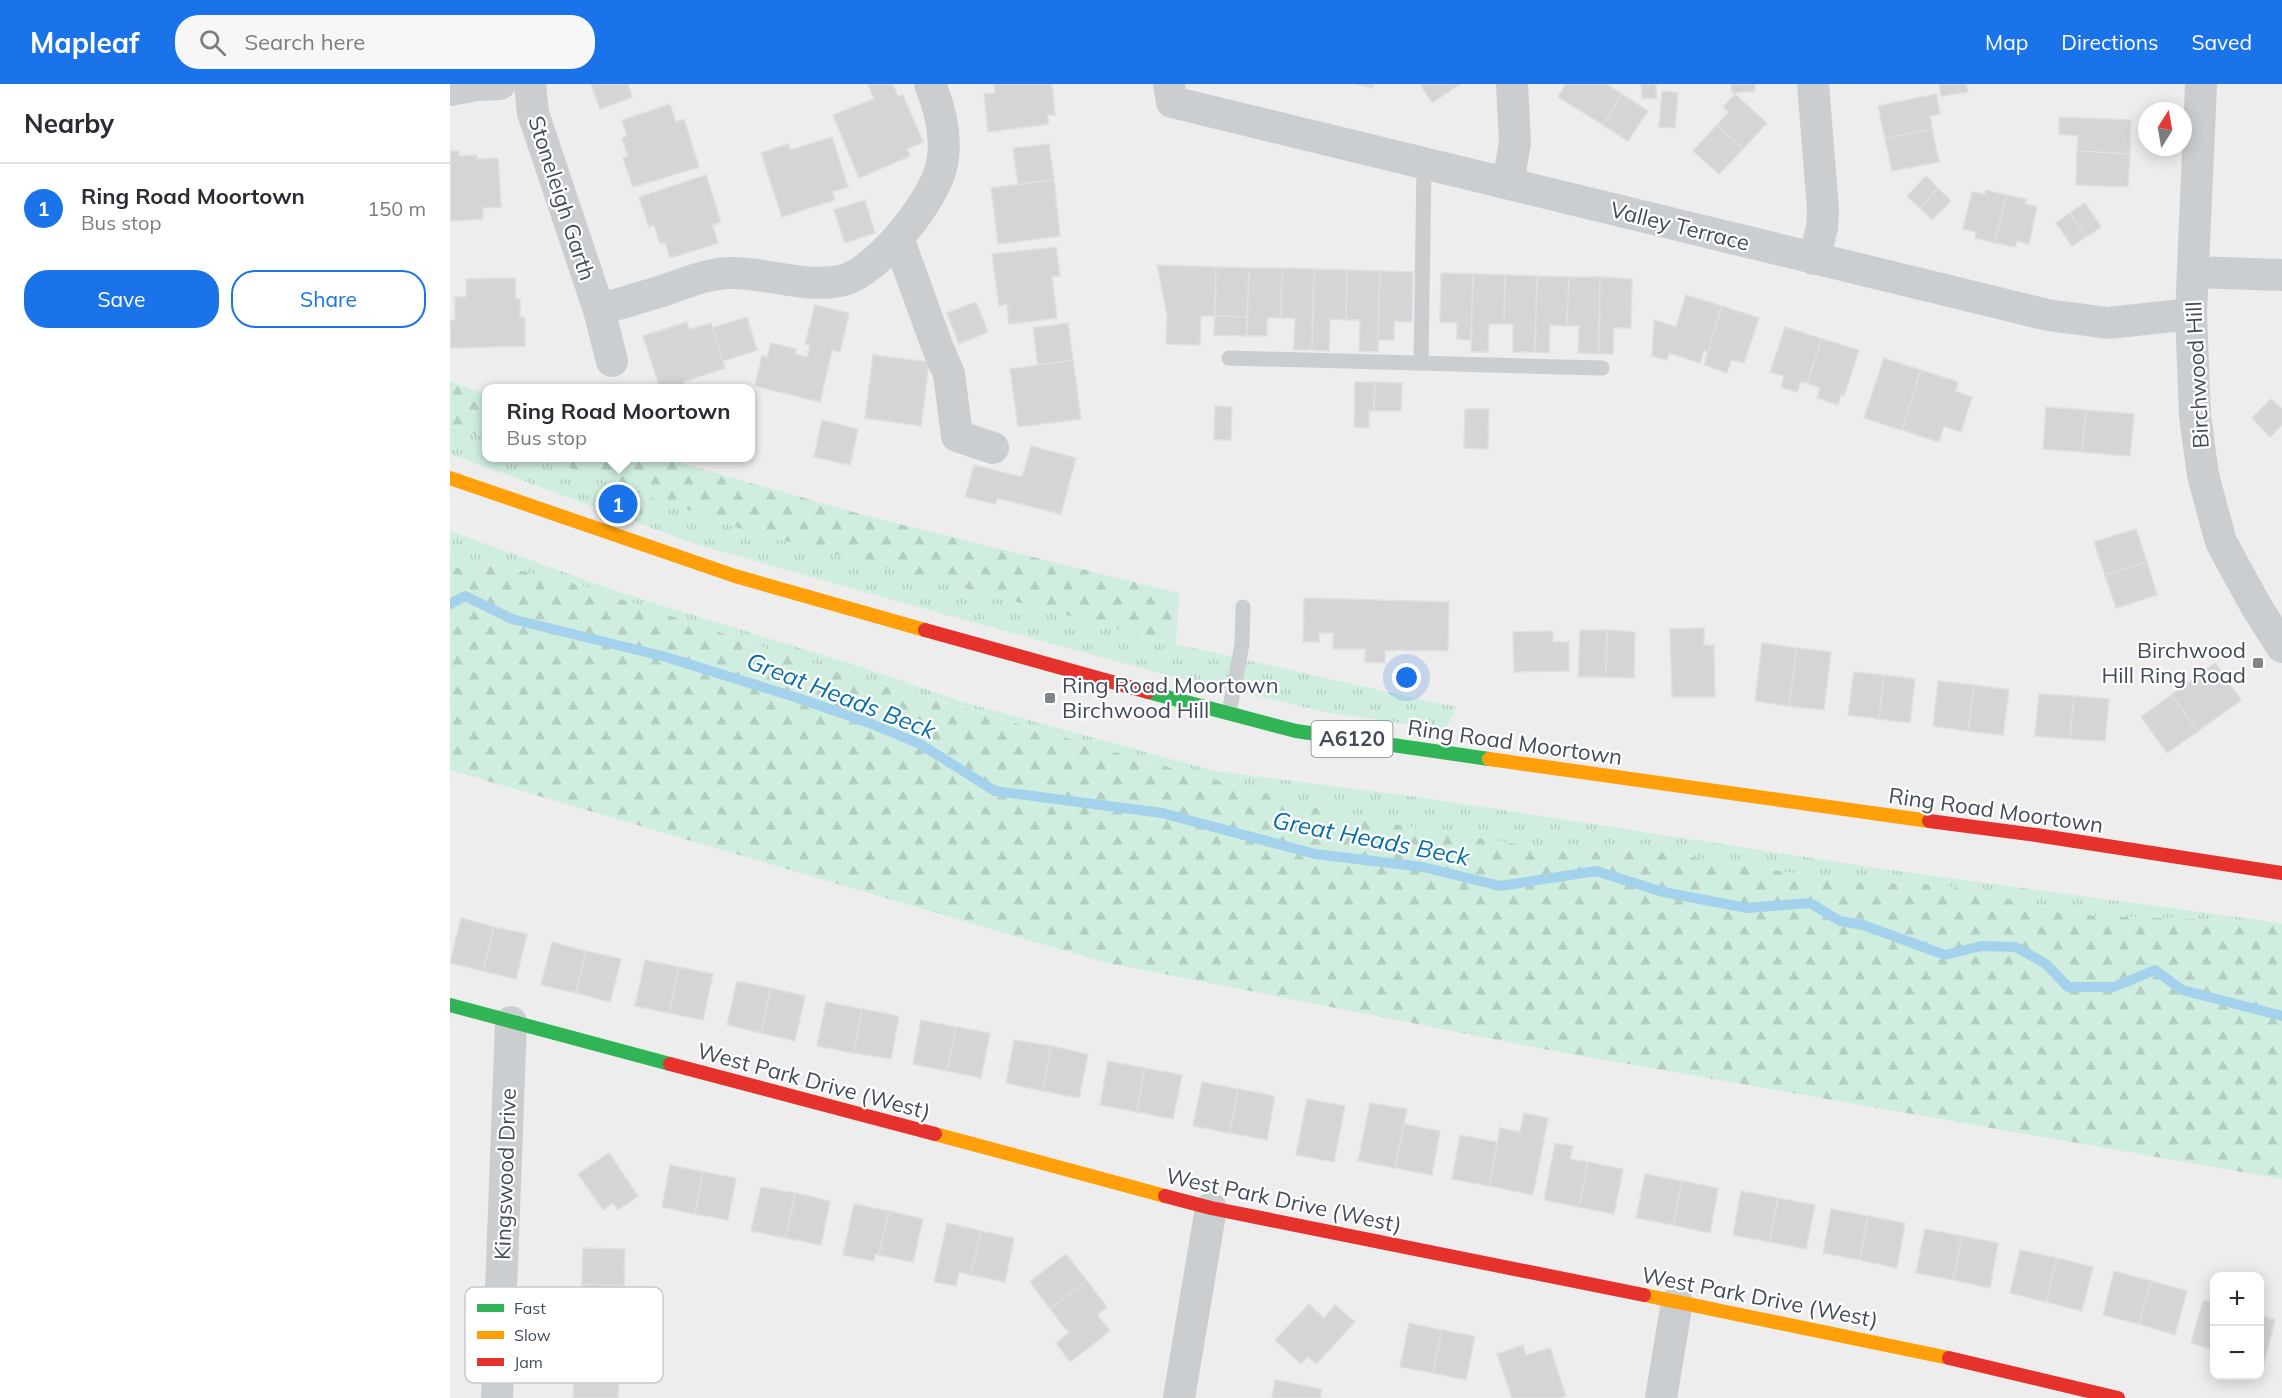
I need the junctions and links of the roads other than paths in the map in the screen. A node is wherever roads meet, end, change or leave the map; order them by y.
1 (500, 84) edge
2 (530, 84) edge
3 (930, 84) edge
4 (1512, 84) edge
5 (1813, 84) edge
6 (2201, 84) edge
7 (450, 90) edge
8 (1171, 93) edge
9 (1424, 163) junction
10 (1508, 183) junction
11 (898, 238) junction
12 (1814, 259) junction
13 (2193, 272) junction
14 (2282, 275) edge
15 (599, 310) junction
16 (2191, 315) junction
17 (1229, 358) dead end
18 (612, 361) dead end
19 (1421, 363) junction
20 (1602, 368) dead end
21 (993, 448) dead end
22 (450, 478) edge
23 (1243, 607) dead end
24 (2282, 647) edge
25 (1229, 713) junction
26 (2282, 873) edge
27 (450, 1005) edge
28 (511, 1022) junction
29 (1211, 1208) junction
30 (501, 1287) edge
31 (1677, 1302) junction
32 (498, 1383) edge
33 (497, 1398) edge
34 (1179, 1398) edge
35 (1661, 1398) edge
36 (2118, 1398) edge

1 - 7 street
2 - 15 street, Stoneleigh Garth
3 - 11 street, Stoneleigh Garth
4 - 10 street
5 - 12 street
6 - 13 street, Birchwood Hill
8 - 9 street, Valley Terrace
9 - 10 street, Valley Terrace
9 - 19 lane
10 - 12 street, Valley Terrace
11 - 15 street, Stoneleigh Garth
11 - 21 street
12 - 16 street, Valley Terrace
13 - 14 street
13 - 16 street, Birchwood Hill
15 - 18 street, Stoneleigh Garth
16 - 24 street, Birchwood Hill
17 - 19 lane
19 - 20 lane
22 - 25 main road, Ring Road Moortown / A6120
23 - 25 lane
25 - 26 main road, Ring Road Moortown / A6120
27 - 28 main road, West Park Drive (West)
28 - 29 main road, West Park Drive (West)
28 - 30 street, Kingswood Drive
29 - 31 main road, West Park Drive (West)
29 - 34 street
31 - 35 street
31 - 36 main road, West Park Drive (West)
32 - 33 street, Kingswood Drive

